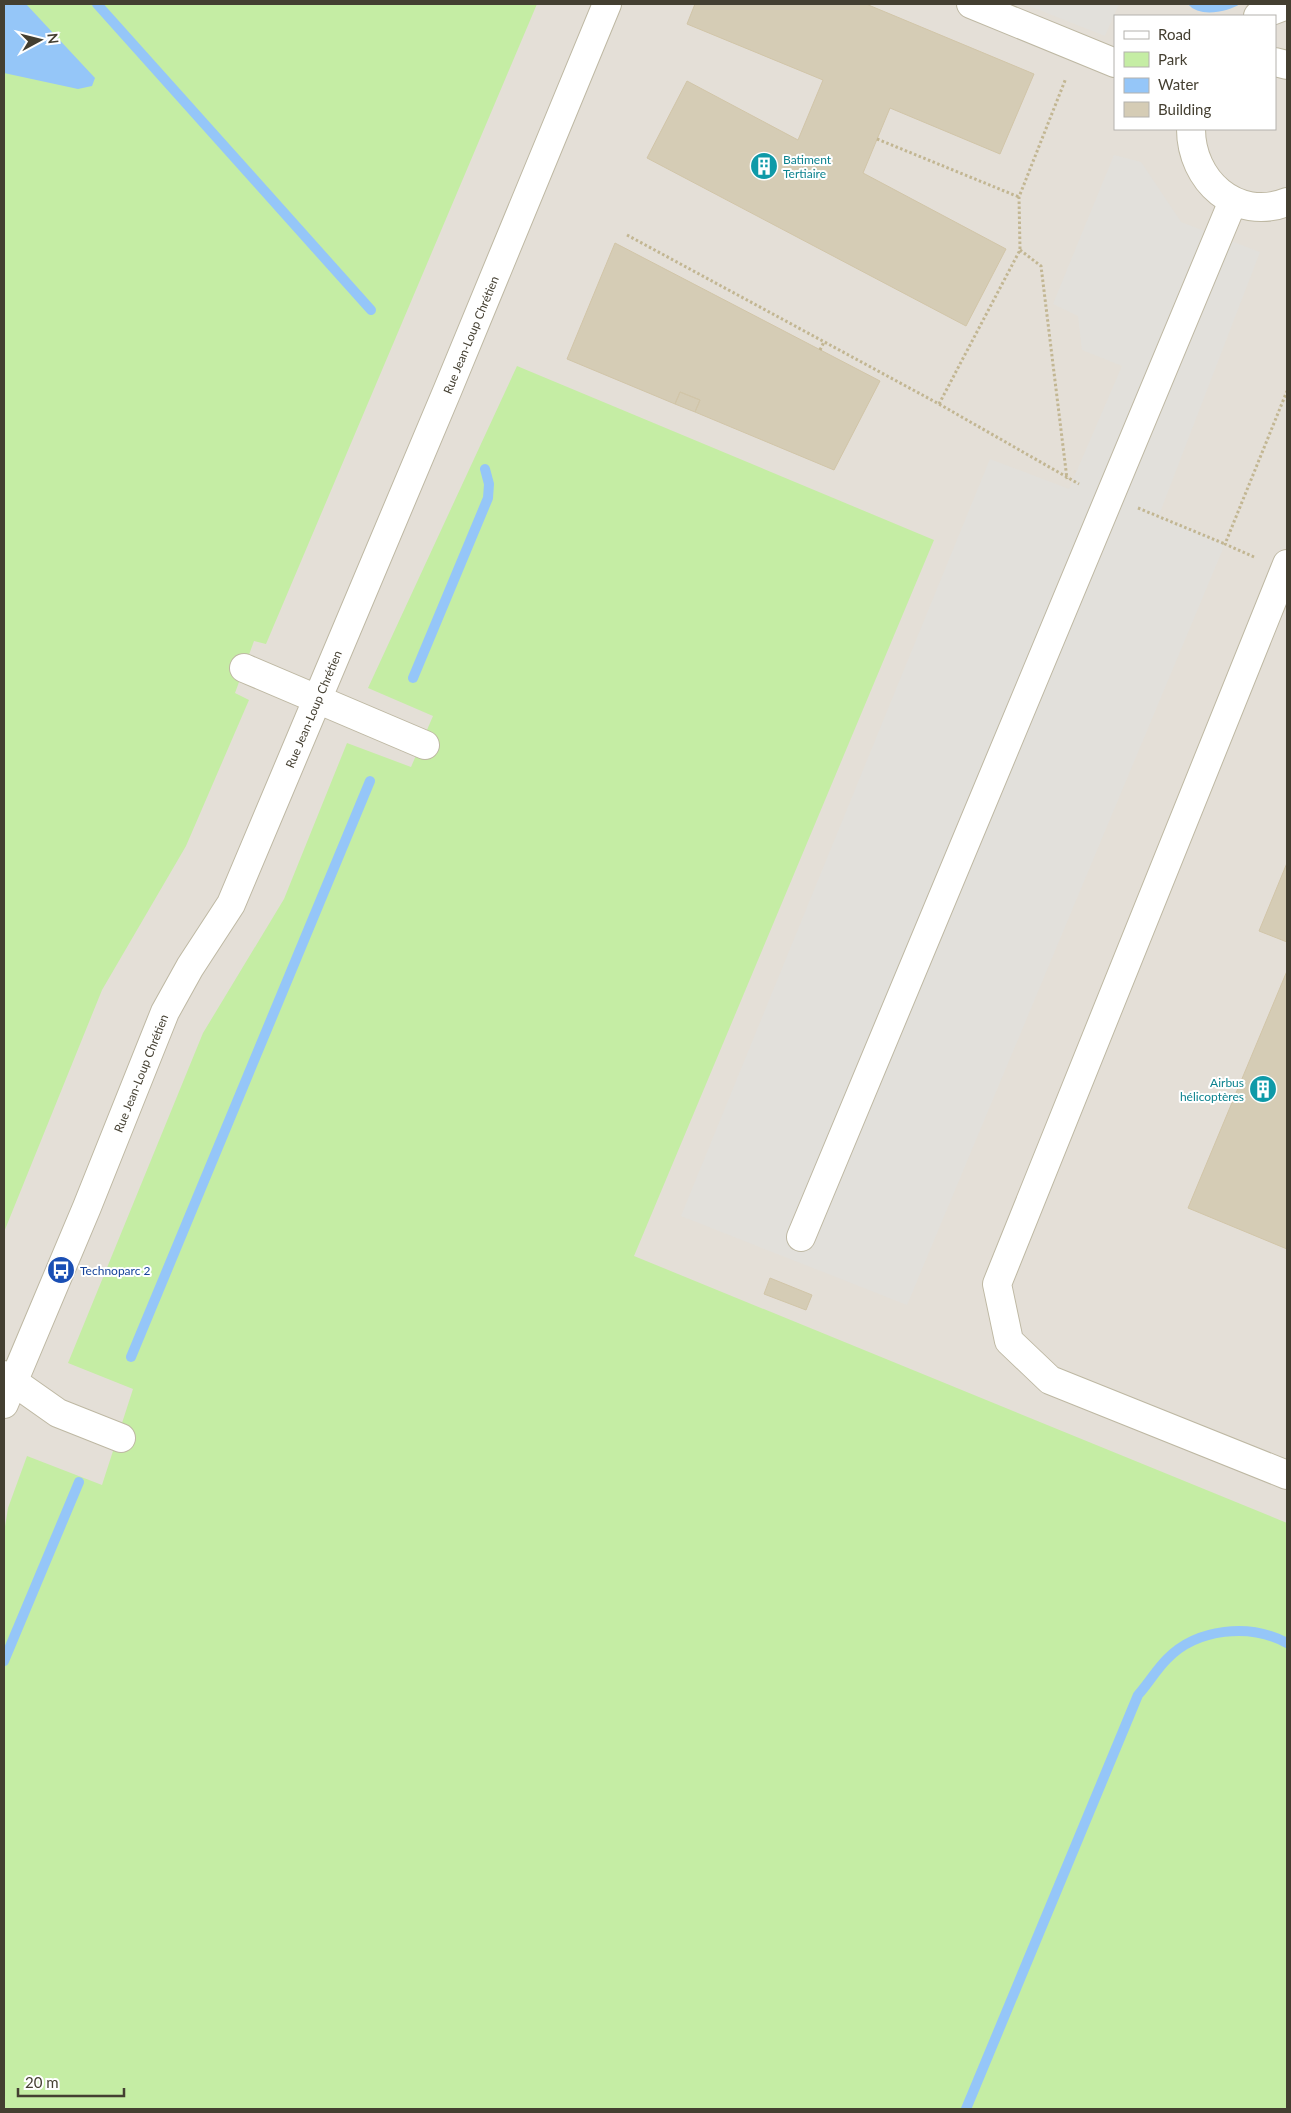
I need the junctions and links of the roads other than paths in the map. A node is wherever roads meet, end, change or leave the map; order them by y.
1 (607, 4) edge
2 (971, 4) edge
3 (1287, 5) edge
4 (1261, 15) edge
5 (1114, 62) edge
6 (1191, 130) edge
7 (1233, 201) junction
8 (1287, 202) edge
9 (1286, 567) edge
10 (244, 668) dead end
11 (317, 700) junction
12 (425, 745) dead end
13 (801, 1237) dead end
14 (7, 1387) edge
15 (121, 1438) dead end
16 (1287, 1475) edge

1 - 11 street, Rue Jean-Loup Chrétien
2 - 5 street
3 - 4 street
6 - 7 street
7 - 8 street
7 - 13 street
9 - 16 street
10 - 11 street
11 - 12 street
11 - 14 street, Rue Jean-Loup Chrétien
14 - 15 street

